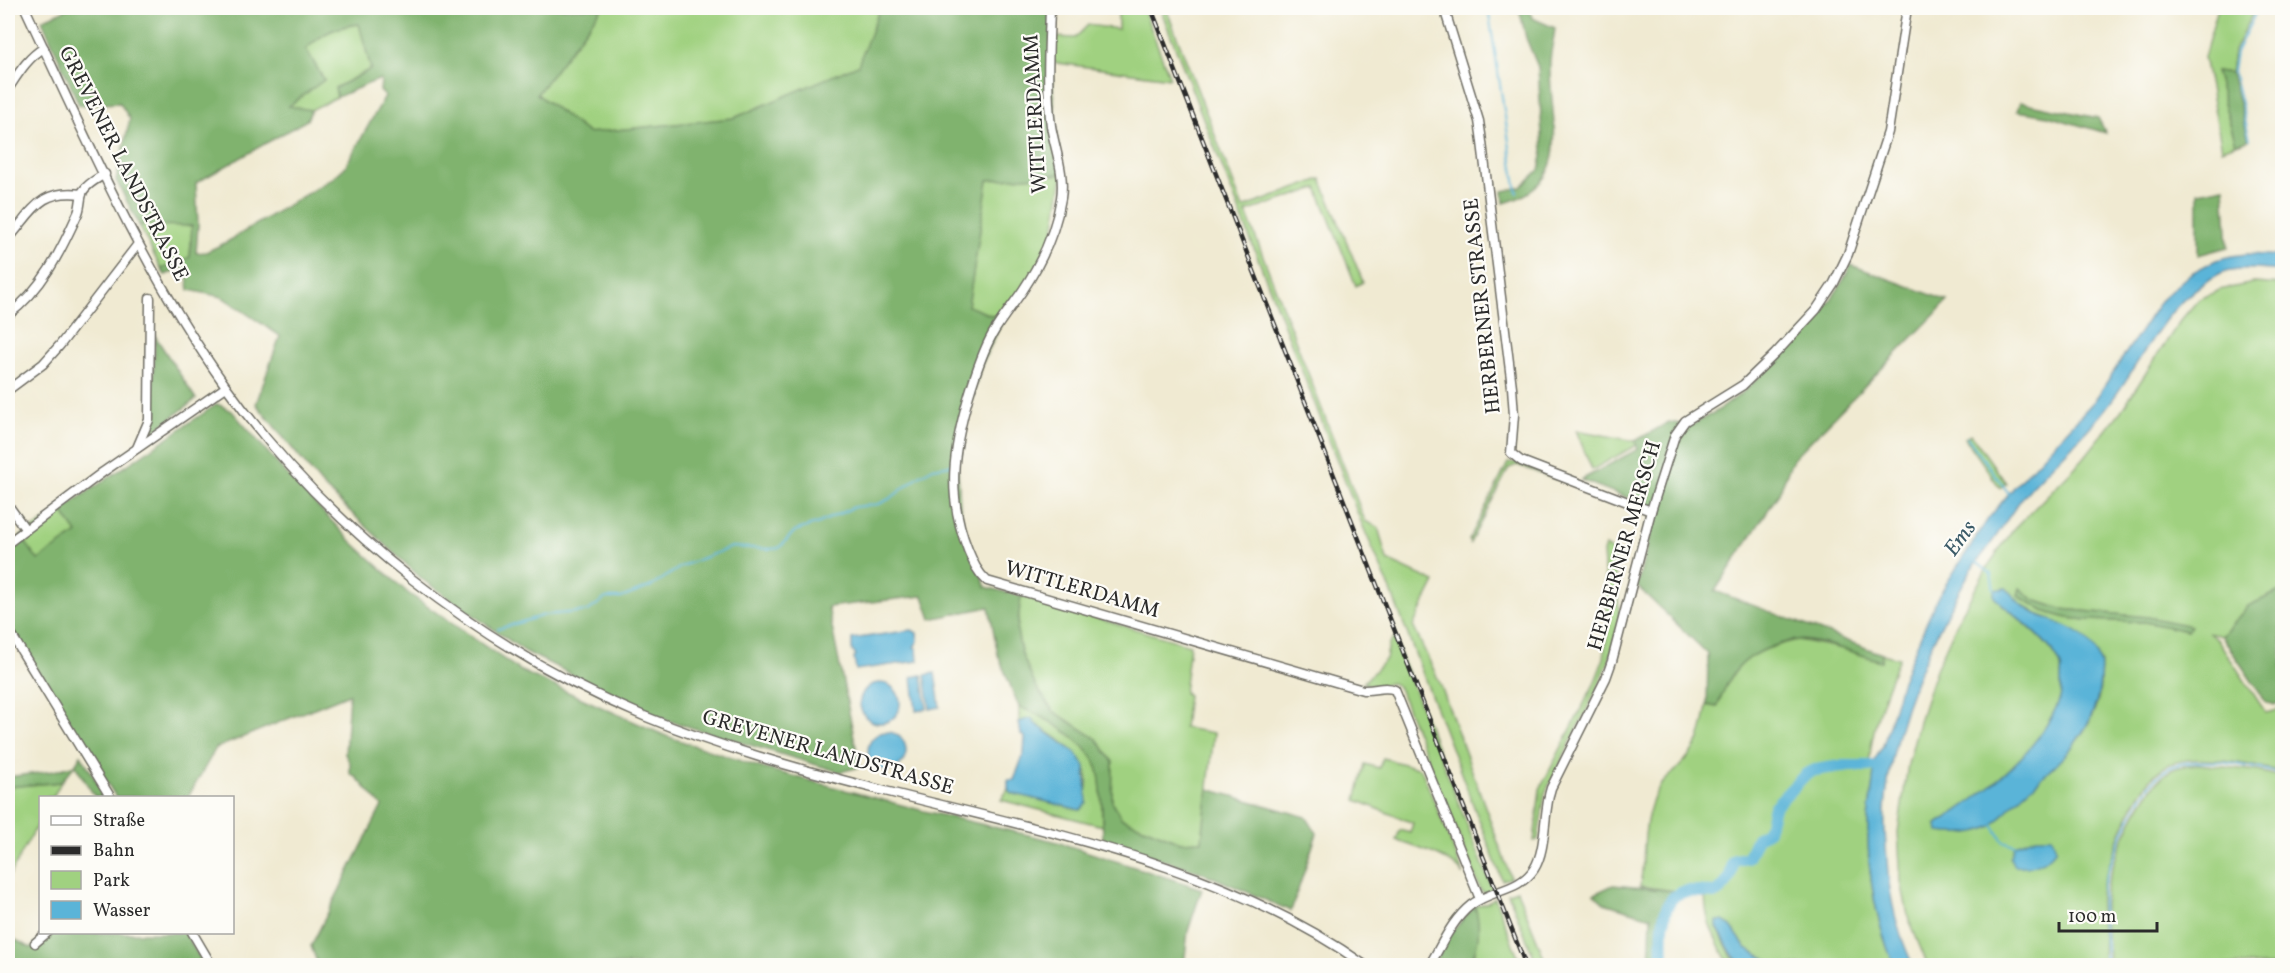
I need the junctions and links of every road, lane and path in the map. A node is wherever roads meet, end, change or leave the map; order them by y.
1 (25, 8) edge
2 (1050, 8) edge
3 (1444, 8) edge
4 (1907, 8) edge
5 (44, 48) junction
6 (8, 89) edge
7 (105, 174) junction
8 (82, 194) junction
9 (8, 239) edge
10 (138, 244) junction
11 (150, 298) dead end
12 (8, 315) edge
13 (226, 387) junction
14 (8, 390) edge
15 (136, 450) junction
16 (8, 505) edge
17 (1652, 511) junction
18 (26, 530) junction
19 (8, 543) edge
20 (8, 628) edge
21 (110, 796) edge
22 (1480, 899) junction
23 (47, 934) edge
24 (193, 934) edge
25 (35, 943) dead end
26 (212, 966) edge
27 (1366, 966) edge
28 (1429, 966) edge

1 - 5 street, GREVENER LANDSTRASSE
2 - 22 street, WITTLERDAMM
3 - 17 street, HERBERNER STRASSE
4 - 17 street, HERBERNER MERSCH
5 - 6 street
5 - 7 street, GREVENER LANDSTRASSE
7 - 8 street
7 - 10 street, GREVENER LANDSTRASSE
8 - 9 street
8 - 12 street
10 - 13 street, GREVENER LANDSTRASSE
10 - 14 street
11 - 15 street
13 - 15 street
13 - 27 street, GREVENER LANDSTRASSE
15 - 18 street
16 - 18 street
17 - 22 street, HERBERNER MERSCH
18 - 19 street
20 - 21 street
22 - 28 street, HERBERNER MERSCH
23 - 25 street
24 - 26 street

